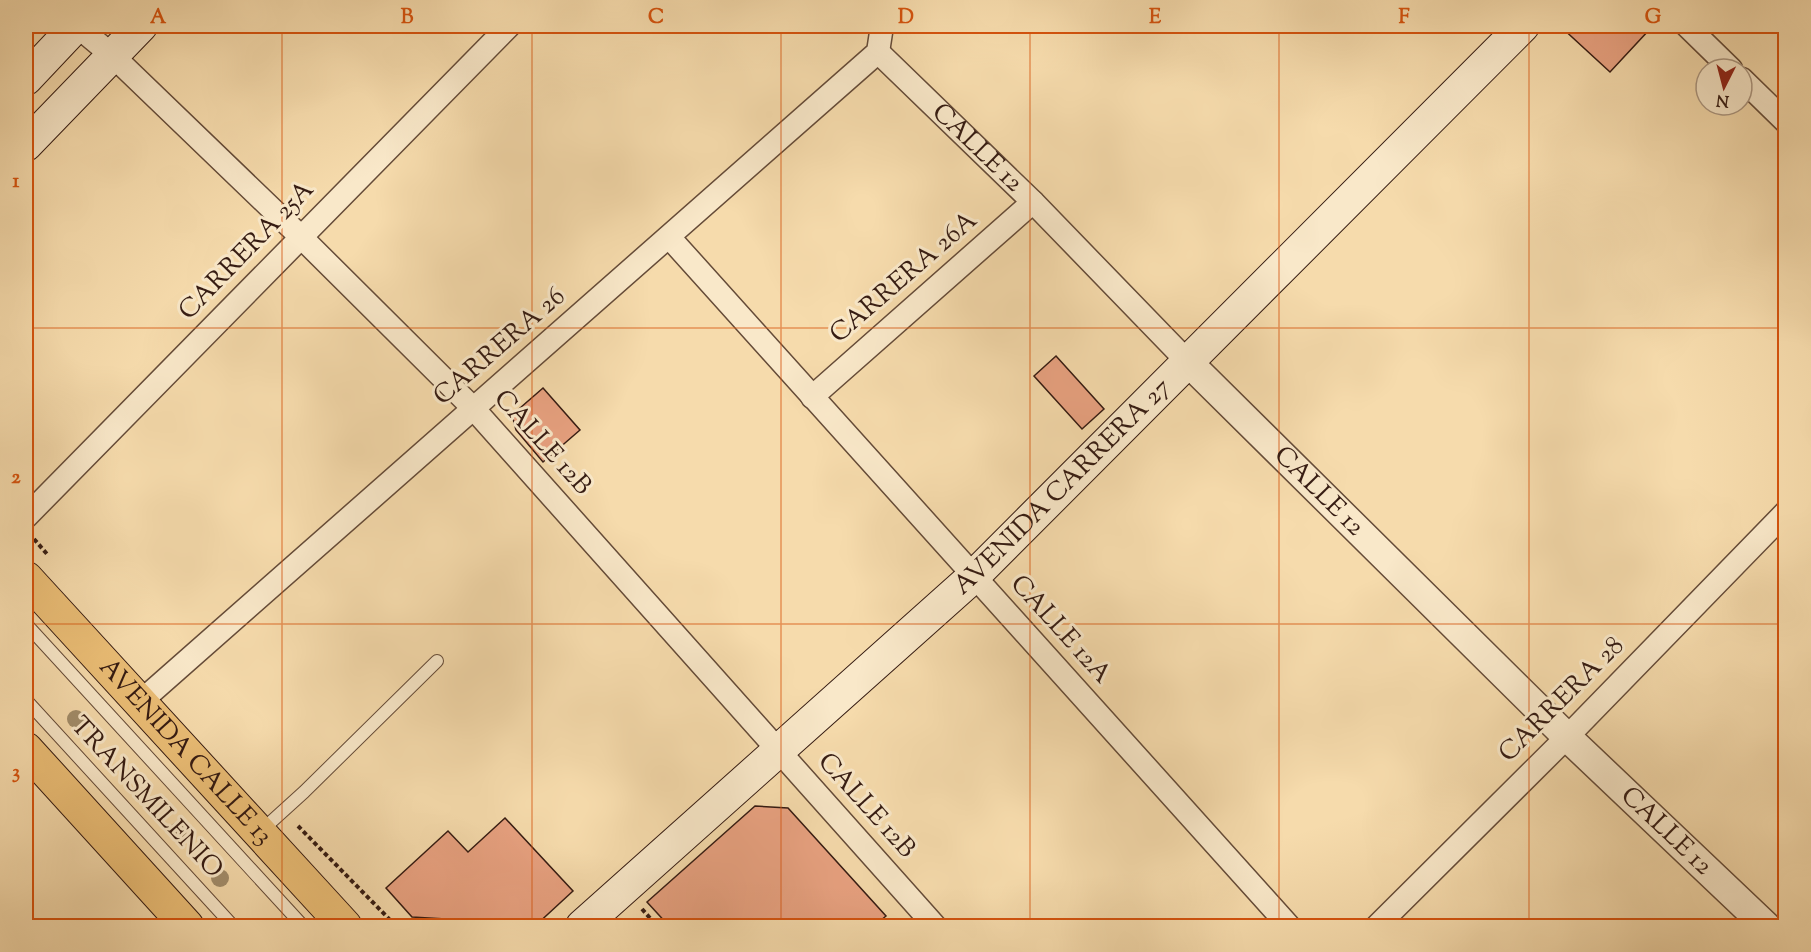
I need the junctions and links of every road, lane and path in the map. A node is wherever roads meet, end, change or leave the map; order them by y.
1 (77, 26) edge
2 (141, 26) edge
3 (509, 26) edge
4 (882, 26) edge
5 (1523, 26) edge
6 (1687, 26) edge
7 (878, 52) junction
8 (112, 56) junction
9 (1719, 57) edge
10 (26, 79) edge
11 (1754, 91) edge
12 (1785, 122) edge
13 (26, 145) edge
14 (1033, 202) junction
15 (301, 237) junction
16 (669, 237) junction
17 (1188, 362) junction
18 (812, 396) junction
19 (473, 408) junction
20 (1785, 513) edge
21 (26, 517) edge
22 (974, 576) junction
23 (26, 578) edge
24 (26, 624) edge
25 (437, 661) dead end
26 (149, 693) junction
27 (26, 700) edge
28 (1567, 737) junction
29 (26, 749) edge
30 (779, 751) junction
31 (259, 833) junction
32 (1761, 925) edge
33 (188, 927) edge
34 (233, 927) edge
35 (303, 927) edge
36 (345, 927) edge
37 (582, 927) edge
38 (935, 927) edge
39 (1289, 927) edge
40 (1377, 927) edge

1 - 8 street, CALLE 12B
1 - 10 main road
2 - 8 main road
3 - 15 street, CARRERA 25A
4 - 7 street
5 - 17 main road, AVENIDA CARRERA 27
6 - 9 street
7 - 14 street, CALLE 12
7 - 16 street, CARRERA 26
8 - 13 main road
8 - 15 street, CALLE 12B
11 - 12 street
14 - 17 street, CALLE 12
14 - 18 street, CARRERA 26A
15 - 19 street, CALLE 12B
15 - 21 street, CARRERA 25A
16 - 18 street, CALLE 12A
16 - 19 street, CARRERA 26
17 - 22 main road, AVENIDA CARRERA 27
17 - 28 street, CALLE 12
18 - 22 street, CALLE 12A
19 - 26 street, CARRERA 26
19 - 30 street, CALLE 12B
20 - 28 street, CARRERA 28
22 - 30 main road, AVENIDA CARRERA 27
22 - 39 street, CALLE 12A
23 - 26 main road, AVENIDA CALLE 13
24 - 35 lane, TRANSMILENIO
25 - 31 lane
26 - 31 main road, AVENIDA CALLE 13
27 - 34 lane, TRANSMILENIO
28 - 32 street, CALLE 12
28 - 40 street, CARRERA 28
29 - 33 main road
30 - 37 main road, AVENIDA CARRERA 27
30 - 38 street, CALLE 12B
31 - 36 main road, AVENIDA CALLE 13

